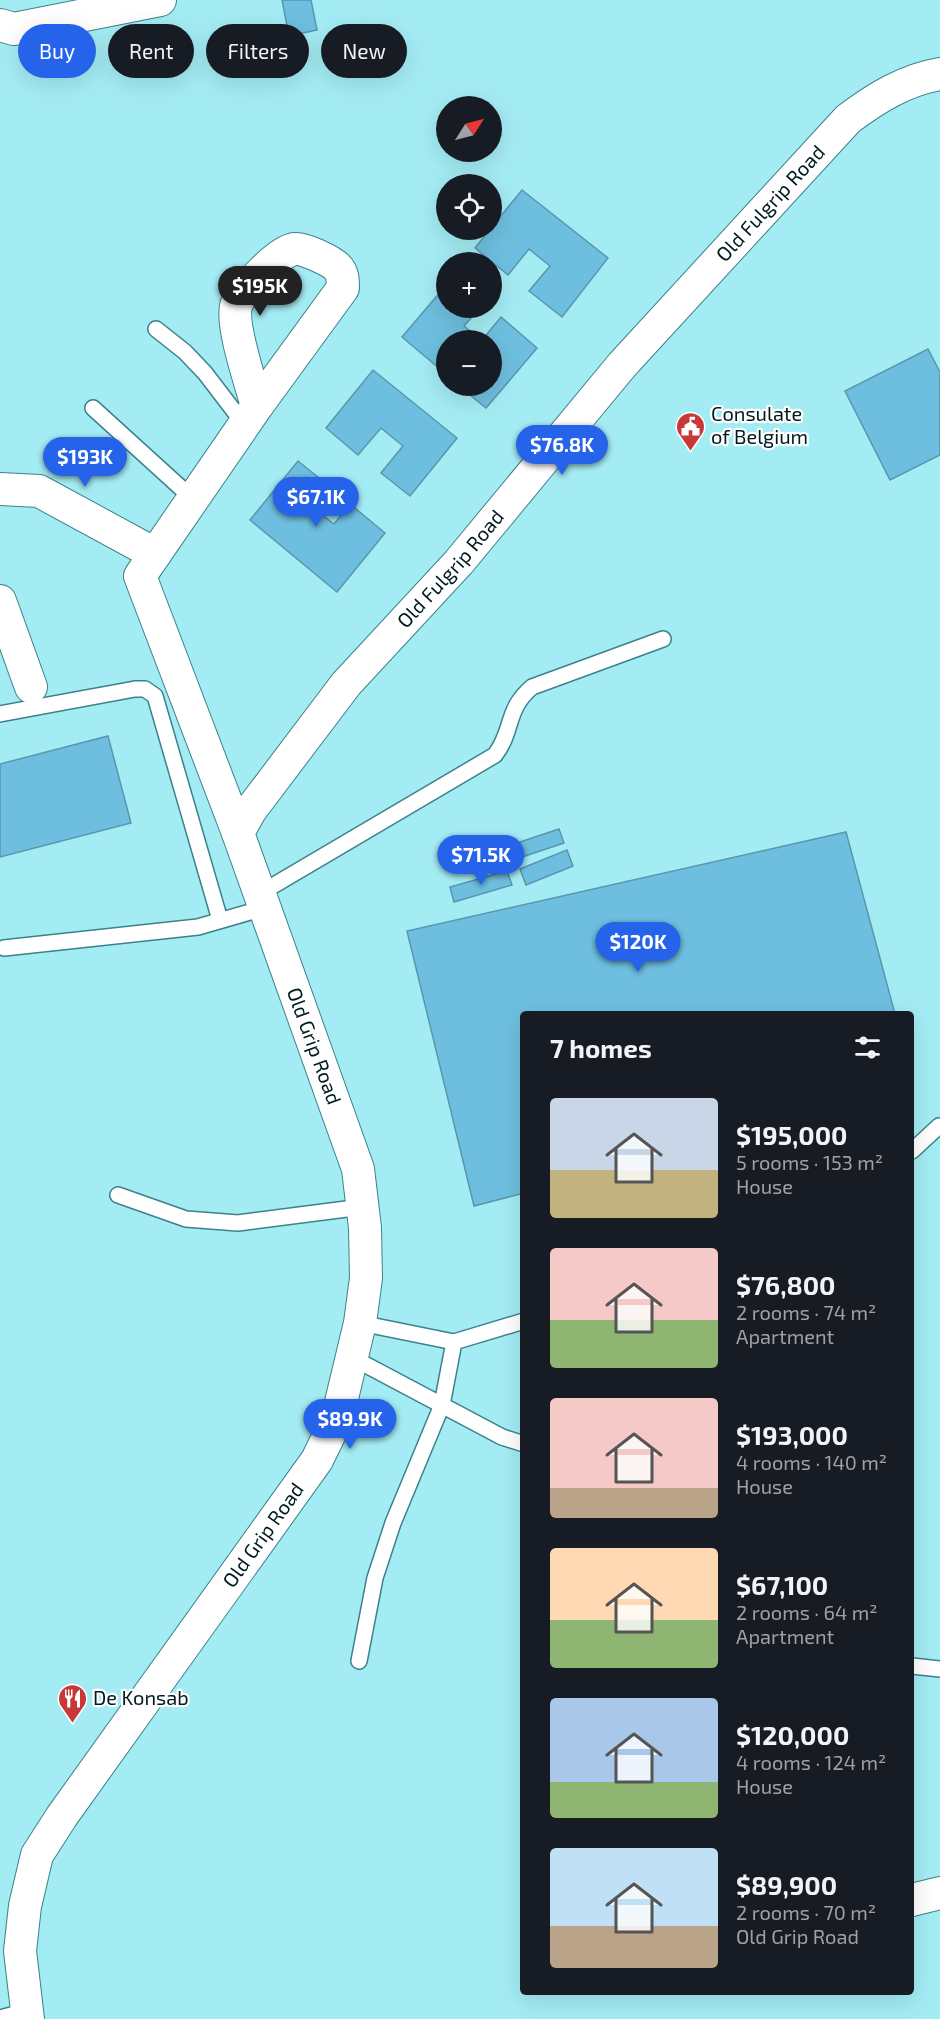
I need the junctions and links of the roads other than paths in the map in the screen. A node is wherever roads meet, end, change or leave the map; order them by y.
1 (160, 0) edge
2 (0, 25) edge
3 (930, 76) edge
4 (156, 329) dead end
5 (93, 408) dead end
6 (250, 415) junction
7 (0, 489) edge
8 (192, 498) junction
9 (155, 554) junction
10 (0, 601) edge
11 (663, 639) dead end
12 (31, 687) dead end
13 (0, 714) edge
14 (244, 822) junction
15 (262, 901) junction
16 (220, 920) junction
17 (4, 948) dead end
18 (939, 1126) edge
19 (914, 1149) edge
20 (118, 1195) dead end
21 (363, 1207) junction
22 (520, 1322) edge
23 (360, 1323) junction
24 (454, 1342) junction
25 (352, 1358) junction
26 (442, 1405) junction
27 (520, 1443) edge
28 (359, 1661) dead end
29 (914, 1666) edge
30 (940, 1670) edge
31 (940, 1893) edge
32 (914, 1900) edge
33 (18, 2016) edge

1 - 2 street
3 - 14 street, Old Fulgrip Road
4 - 6 lane
5 - 8 lane
6 - 6 street
6 - 8 street
7 - 9 street
8 - 9 street
9 - 14 street, Old Grip Road
10 - 12 street
11 - 15 lane
13 - 16 lane
14 - 15 street, Old Grip Road
15 - 16 lane
15 - 21 street, Old Grip Road
16 - 17 lane
18 - 19 lane
20 - 21 lane
21 - 23 street, Old Grip Road
22 - 24 lane
23 - 24 lane
23 - 25 street, Old Grip Road
24 - 26 lane
25 - 26 lane
25 - 33 street, Old Grip Road
26 - 27 lane
26 - 28 lane
29 - 30 lane
31 - 32 street

